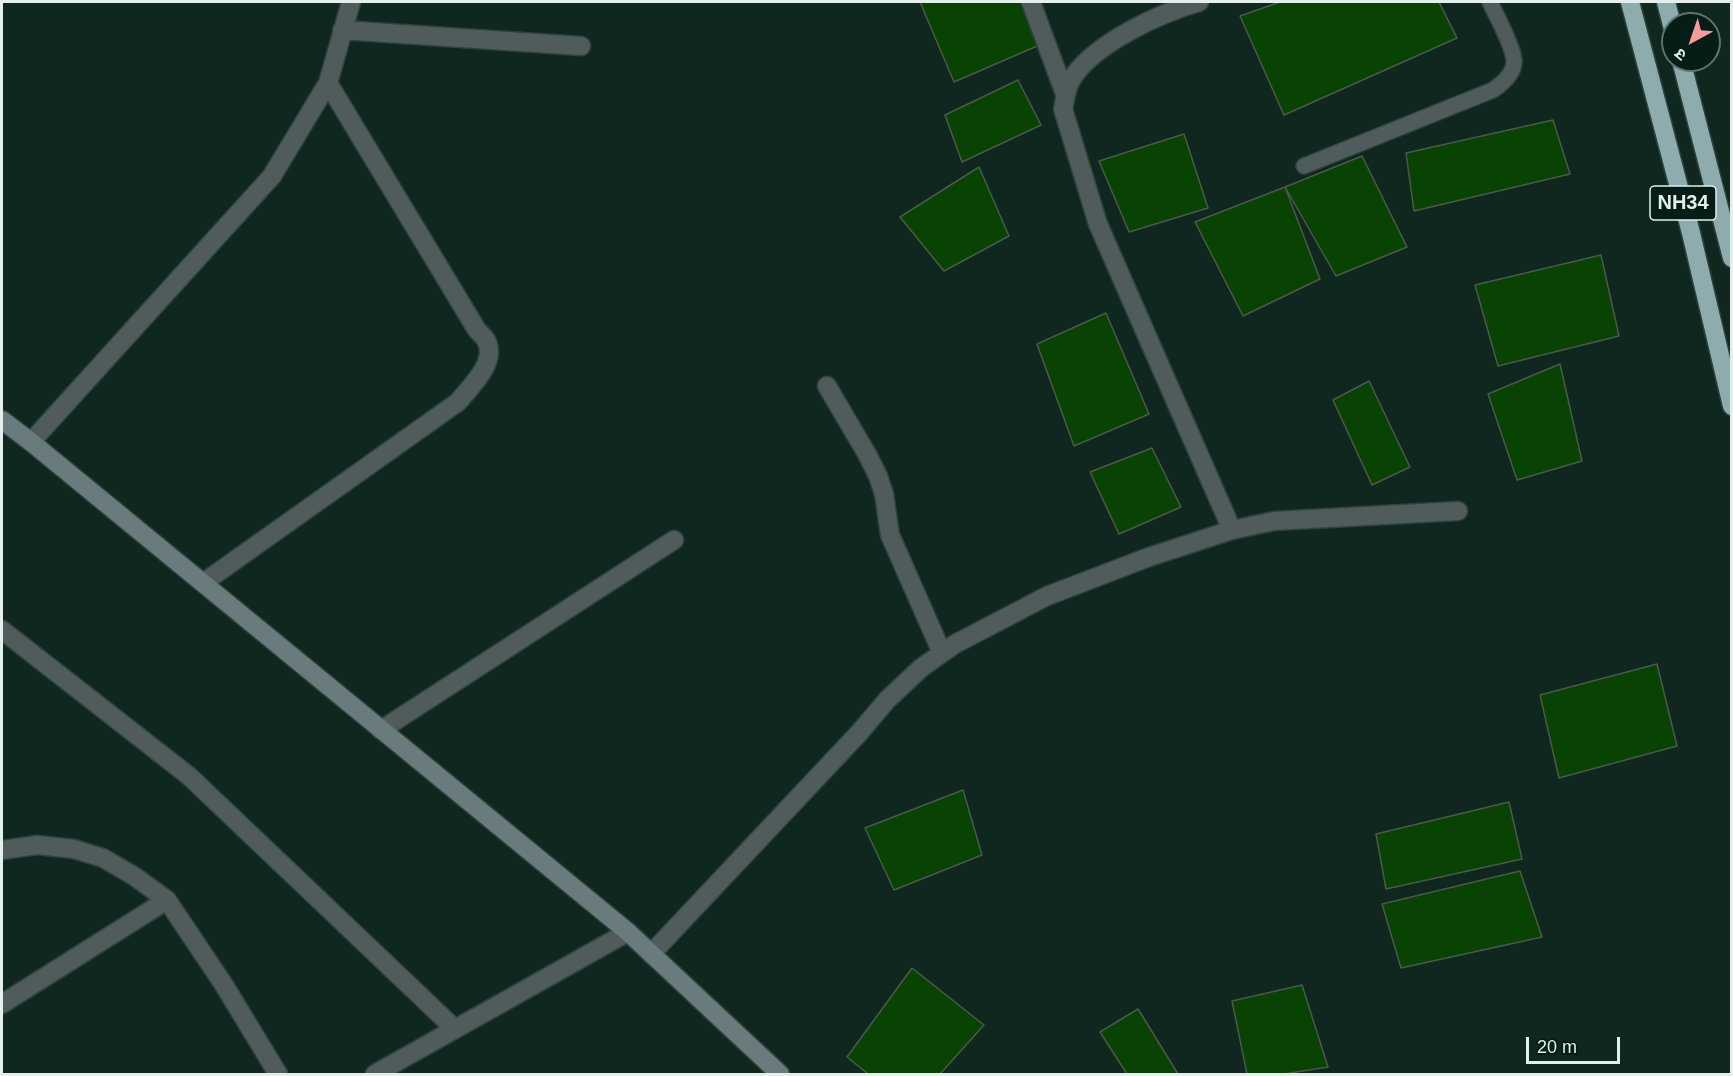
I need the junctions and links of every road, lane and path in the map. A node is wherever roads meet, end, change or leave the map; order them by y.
1 (351, 2) edge
2 (1031, 2) edge
3 (1199, 2) edge
4 (1490, 2) edge
5 (1630, 2) edge
6 (342, 30) junction
7 (581, 46) dead end
8 (1684, 72) edge
9 (328, 83) junction
10 (1065, 94) junction
11 (1304, 166) dead end
12 (1731, 258) edge
13 (827, 386) dead end
14 (1731, 406) edge
15 (2, 420) edge
16 (31, 442) junction
17 (1458, 511) dead end
18 (1232, 530) junction
19 (674, 540) dead end
20 (203, 583) junction
21 (2, 630) edge
22 (942, 653) junction
23 (381, 730) junction
24 (2, 850) edge
25 (167, 900) junction
26 (627, 932) junction
27 (651, 954) junction
28 (2, 1004) edge
29 (455, 1029) junction
30 (278, 1074) edge
31 (375, 1074) edge
32 (780, 1074) edge

1 - 6 street
2 - 10 street
3 - 10 street
4 - 11 lane
5 - 14 highway, NH34
6 - 7 street
6 - 9 street
8 - 12 highway, NH34
9 - 16 street
9 - 20 street
10 - 18 street
13 - 22 street
15 - 16 main road
16 - 20 main road
17 - 18 street
18 - 22 street
19 - 23 street
20 - 23 main road
21 - 29 street
22 - 27 street
23 - 26 main road
24 - 25 street
25 - 28 street
25 - 30 street
26 - 27 main road
26 - 29 street
27 - 32 main road
29 - 31 street

